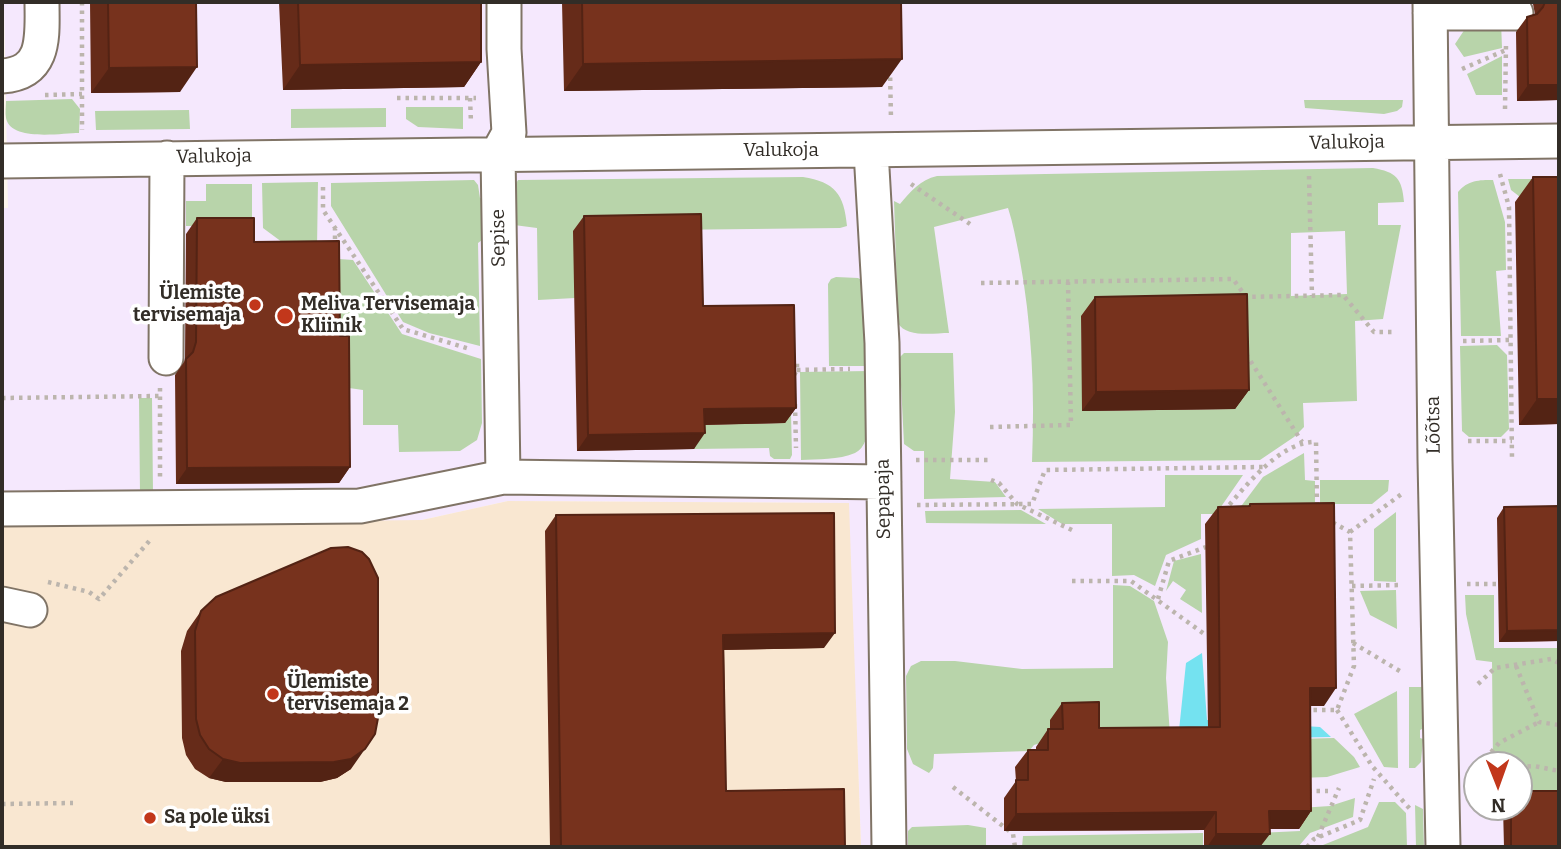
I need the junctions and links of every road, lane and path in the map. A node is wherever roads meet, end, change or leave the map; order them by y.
1 (42, 2) edge
2 (82, 2) edge
3 (505, 2) edge
4 (1430, 7) edge
5 (1511, 13) joint
6 (1506, 50) junction
7 (890, 57) edge
8 (1456, 71) dead end
9 (2, 76) edge
10 (507, 97) junction
11 (397, 98) edge
12 (470, 98) junction
13 (1503, 114) dead end
14 (471, 134) dead end
15 (82, 138) dead end
16 (881, 139) junction
17 (1559, 141) edge
18 (1432, 142) junction
19 (1308, 144) junction
20 (498, 153) junction
21 (167, 158) junction
22 (2, 161) edge
23 (1500, 166) dead end
24 (323, 178) dead end
25 (911, 184) dead end
26 (1509, 207) junction
27 (1522, 207) dead end
28 (970, 224) dead end
29 (335, 227) junction
30 (335, 253) edge
31 (1068, 282) junction
32 (981, 283) dead end
33 (1312, 296) junction
34 (1246, 297) junction
35 (1246, 309) edge
36 (1392, 332) dead end
37 (1511, 340) junction
38 (1455, 341) dead end
39 (1246, 343) edge
40 (166, 358) joint
41 (501, 358) junction
42 (797, 363) edge
43 (883, 368) junction
44 (797, 370) junction
45 (795, 386) edge
46 (159, 396) junction
47 (2, 398) edge
48 (795, 399) edge
49 (990, 427) dead end
50 (1512, 441) junction
51 (1302, 442) junction
52 (1457, 442) dead end
53 (1513, 459) dead end
54 (924, 460) dead end
55 (991, 460) dead end
56 (1263, 467) junction
57 (503, 477) junction
58 (991, 480) dead end
59 (796, 481) junction
60 (884, 494) junction
61 (1401, 495) dead end
62 (1017, 504) junction
63 (160, 508) junction
64 (2, 509) edge
65 (1222, 517) edge
66 (1072, 530) dead end
67 (1350, 532) junction
68 (1206, 547) dead end
69 (1072, 581) dead end
70 (1402, 584) dead end
71 (1498, 584) dead end
72 (1459, 585) dead end
73 (1352, 586) junction
74 (22, 598) edge
75 (1158, 599) junction
76 (1207, 636) dead end
77 (1353, 643) junction
78 (1559, 663) edge
79 (1516, 666) junction
80 (1403, 673) dead end
81 (1478, 684) dead end
82 (1297, 710) edge
83 (1337, 710) junction
84 (1539, 722) junction
85 (1559, 725) edge
86 (1492, 751) edge
87 (1533, 766) edge
88 (1559, 771) edge
89 (1374, 779) dead end
90 (953, 788) dead end
91 (1339, 788) dead end
92 (1298, 791) edge
93 (1328, 791) dead end
94 (73, 803) dead end
95 (2, 804) edge
96 (1410, 810) dead end
97 (1318, 837) junction
98 (889, 847) edge
99 (1016, 847) edge
100 (1307, 847) edge
101 (1443, 847) edge

1 - 9 street
2 - 15 path
3 - 10 street, Sepise
4 - 5 street
4 - 18 street, Lõõtsa
5 - 6 path
6 - 8 path
6 - 13 path
7 - 16 path
10 - 12 path
10 - 20 street, Sepise
11 - 12 path
12 - 14 path
16 - 19 street, Valukoja
16 - 20 street, Valukoja
16 - 43 street, Sepapaja
17 - 18 street, Valukoja
18 - 19 street, Valukoja
18 - 101 street, Lõõtsa
19 - 33 path
20 - 21 street, Valukoja
20 - 41 street, Sepise
21 - 22 street, Valukoja
21 - 40 street
23 - 26 path
24 - 29 path
25 - 28 path
26 - 27 path
26 - 37 path
29 - 30 path
29 - 41 path
31 - 32 path
31 - 34 path
31 - 49 path
33 - 34 path
33 - 36 path
34 - 35 path
37 - 38 path
37 - 50 path
39 - 51 path
40 - 46 path
41 - 57 street, Sepise
42 - 44 path
43 - 44 path
43 - 60 street, Sepapaja
44 - 45 path
46 - 47 path
46 - 63 path
48 - 59 path
50 - 52 path
50 - 53 path
51 - 56 path
51 - 67 path
54 - 55 path
56 - 62 path
56 - 65 path
57 - 59 street
57 - 63 street
58 - 62 path
59 - 60 street
60 - 62 path
60 - 98 street, Sepapaja
61 - 67 path
62 - 66 path
63 - 64 street
63 - 74 path
67 - 73 path
68 - 75 path
69 - 75 path
70 - 73 path
71 - 72 path
73 - 77 path
75 - 76 path
77 - 80 path
77 - 83 path
78 - 79 path
79 - 81 path
79 - 84 path
82 - 83 path
83 - 96 path
84 - 85 path
84 - 86 path
87 - 88 path
89 - 97 path
90 - 99 path
91 - 97 path
92 - 93 path
94 - 95 path
97 - 100 path

